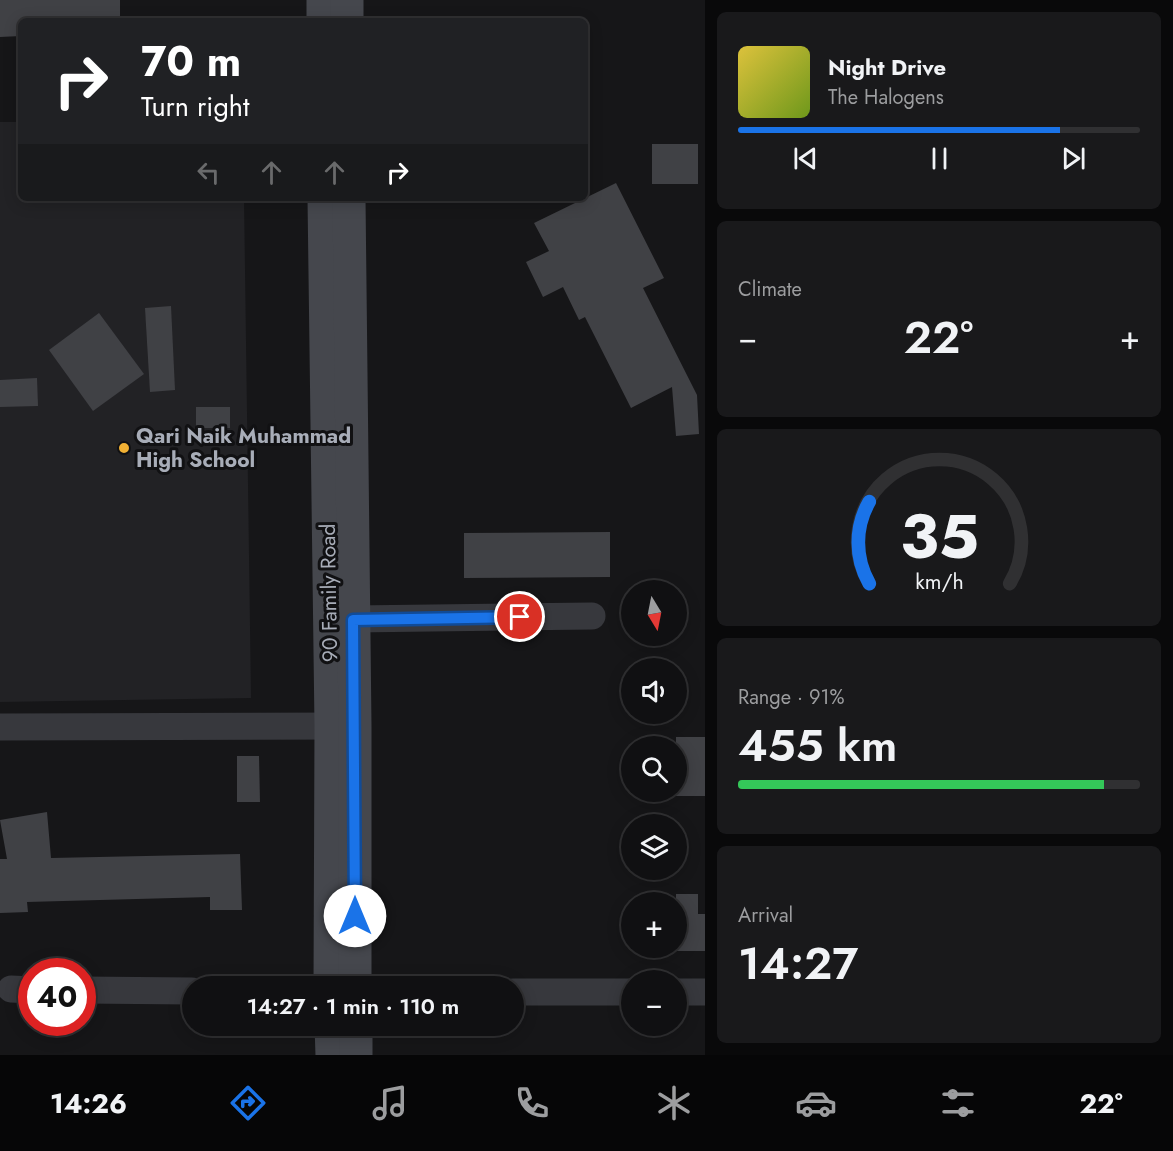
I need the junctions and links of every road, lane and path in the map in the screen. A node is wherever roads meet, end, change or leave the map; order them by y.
1 (322, 0) edge
2 (347, 0) edge
3 (323, 18) edge
4 (347, 18) edge
5 (324, 201) edge
6 (349, 201) edge
7 (592, 616) dead end
8 (353, 620) junction
9 (343, 726) junction
10 (0, 727) edge
11 (331, 976) edge
12 (354, 976) edge
13 (96, 990) edge
14 (182, 991) edge
15 (524, 992) edge
16 (621, 992) edge
17 (687, 992) edge
18 (705, 992) edge
19 (331, 1036) edge
20 (356, 1036) edge
21 (332, 1055) edge
22 (356, 1055) edge

1 - 3 street
2 - 4 street
5 - 9 street, 90 Family Road
6 - 8 street, 90 Family Road
7 - 8 street
8 - 9 street, 90 Family Road
9 - 10 street
9 - 11 street, 90 Family Road
9 - 12 street, 90 Family Road
13 - 14 street
15 - 16 street
17 - 18 street
19 - 21 street
20 - 22 street

